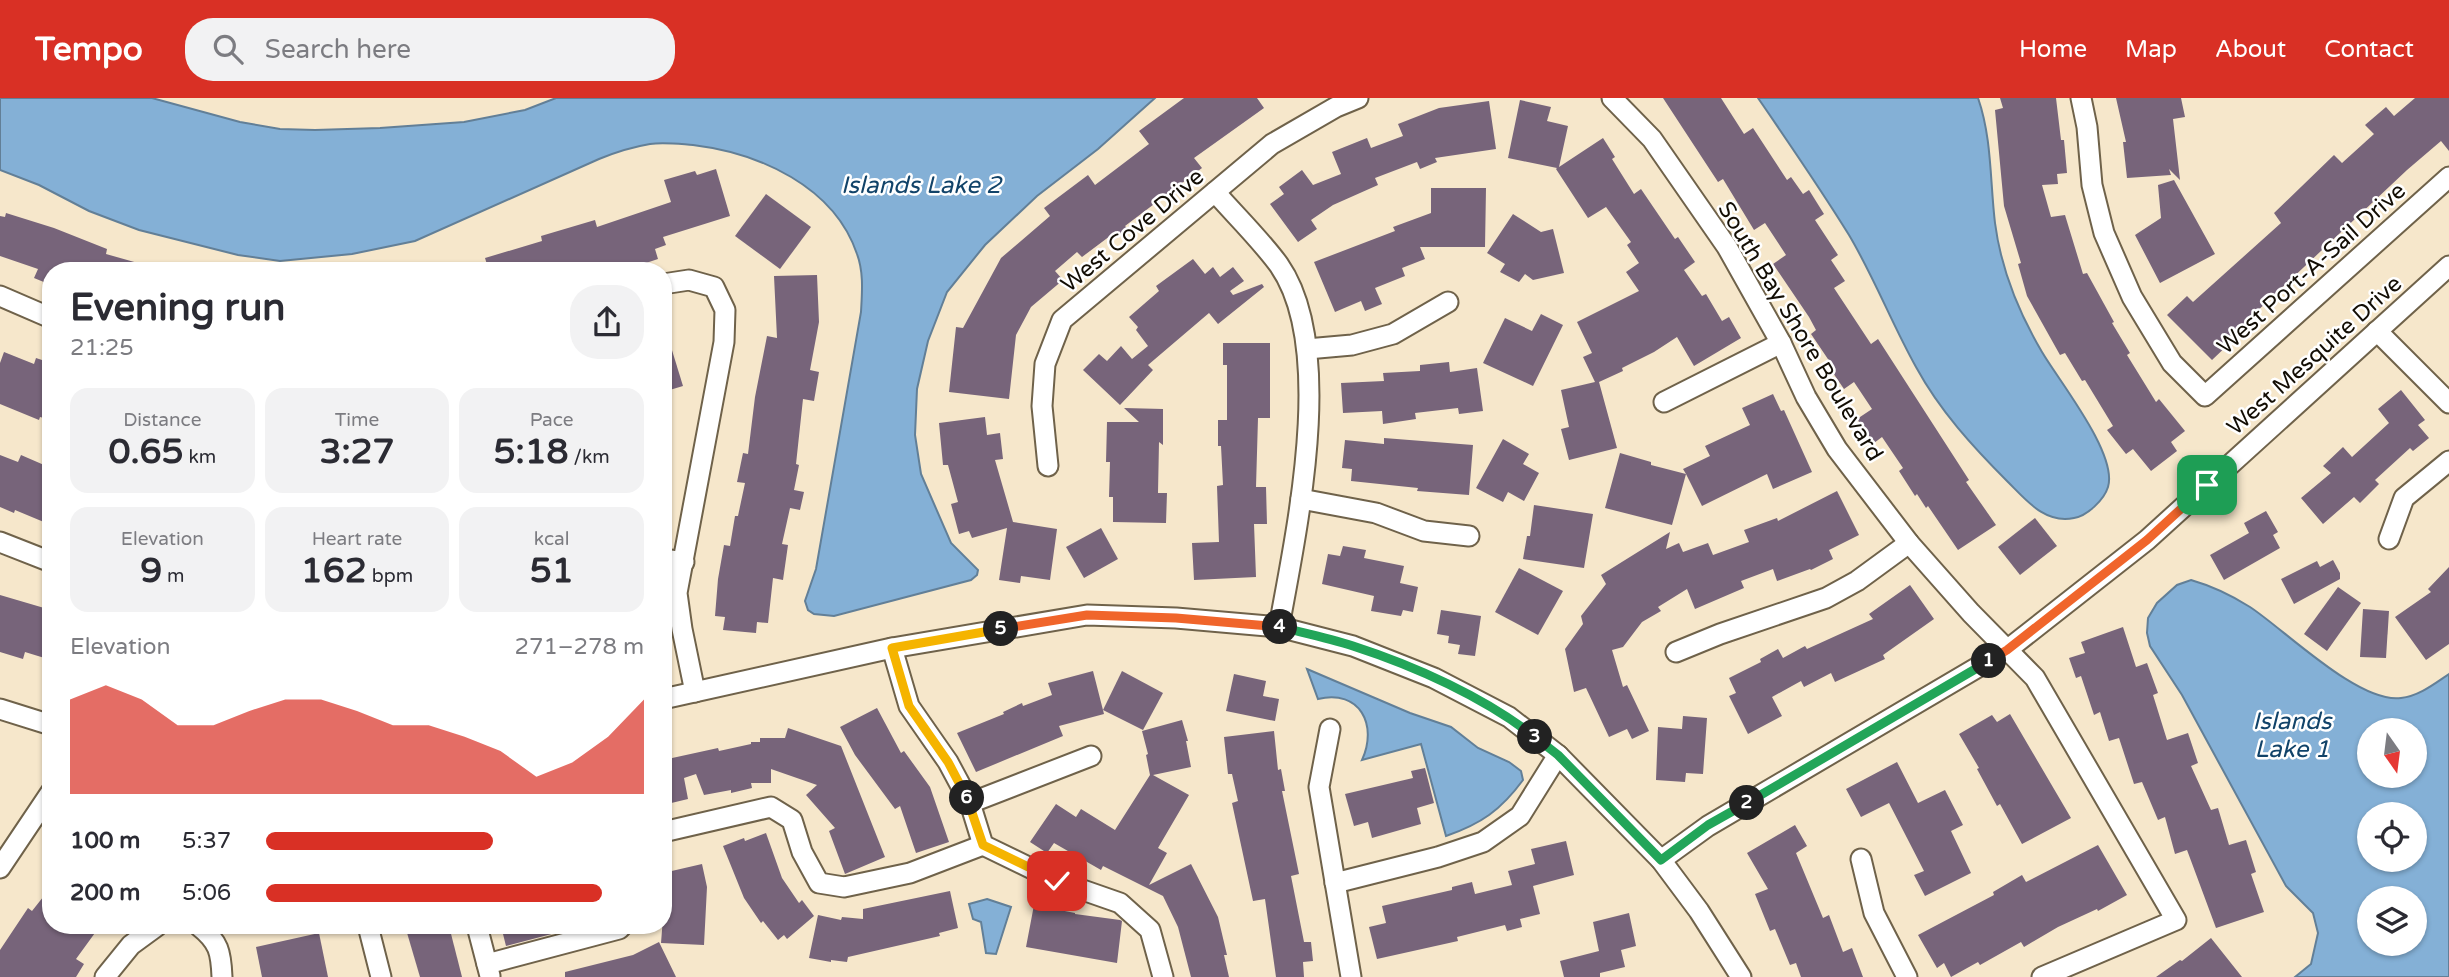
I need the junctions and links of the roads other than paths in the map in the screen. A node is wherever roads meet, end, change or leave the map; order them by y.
1 (1358, 98) edge
2 (1612, 98) edge
3 (2081, 98) edge
4 (2449, 177) edge
5 (1215, 192) junction
6 (2449, 266) edge
7 (672, 283) edge
8 (0, 296) edge
9 (1448, 302) dead end
10 (42, 314) edge
11 (2377, 331) junction
12 (1781, 343) junction
13 (1307, 349) junction
14 (1664, 402) dead end
15 (2449, 403) edge
16 (2449, 461) edge
17 (1048, 466) dead end
18 (1301, 499) junction
19 (1469, 536) dead end
20 (2389, 539) dead end
21 (0, 542) edge
22 (1909, 543) junction
23 (42, 558) edge
24 (672, 560) edge
25 (684, 562) junction
26 (1279, 627) junction
27 (892, 648) junction
28 (2007, 650) junction
29 (1675, 652) dead end
30 (695, 692) junction
31 (672, 697) edge
32 (0, 709) edge
33 (42, 722) edge
34 (1330, 729) dead end
35 (1558, 755) junction
36 (1091, 757) dead end
37 (970, 803) junction
38 (42, 805) edge
39 (672, 830) edge
40 (983, 845) junction
41 (1861, 859) dead end
42 (1661, 860) junction
43 (0, 868) edge
44 (1335, 883) junction
45 (146, 934) edge
46 (209, 934) edge
47 (370, 934) edge
48 (479, 934) edge
49 (603, 934) edge
50 (489, 970) edge
51 (105, 977) edge
52 (222, 977) edge
53 (381, 977) edge
54 (1163, 977) edge
55 (1351, 977) edge
56 (1741, 977) edge
57 (1907, 977) edge
58 (2042, 977) edge

1 - 5 street, West Cove Drive
2 - 12 street, South Bay Shore Boulevard
3 - 4 street, West Port-A-Sail Drive
5 - 13 street
5 - 17 street, West Cove Drive
6 - 11 street, West Mesquite Drive
7 - 25 street
8 - 10 street
9 - 13 street
11 - 15 street
11 - 28 street, West Mesquite Drive
12 - 14 street
12 - 22 street, South Bay Shore Boulevard
13 - 18 street
16 - 20 street
18 - 19 street
18 - 26 street
21 - 23 street
22 - 28 street, South Bay Shore Boulevard
22 - 29 street
24 - 25 street
25 - 30 street
26 - 27 street
26 - 35 street
27 - 30 street
27 - 37 street
28 - 42 street, West Mesquite Drive
28 - 58 street, South Bay Shore Boulevard
30 - 31 street
32 - 33 street
34 - 44 street
35 - 42 street
35 - 44 street
36 - 37 street
37 - 40 street
38 - 43 street
39 - 40 street
40 - 54 street
41 - 57 street
42 - 56 street
44 - 55 street
45 - 51 street
46 - 52 street
47 - 53 street
48 - 50 street
49 - 50 street

